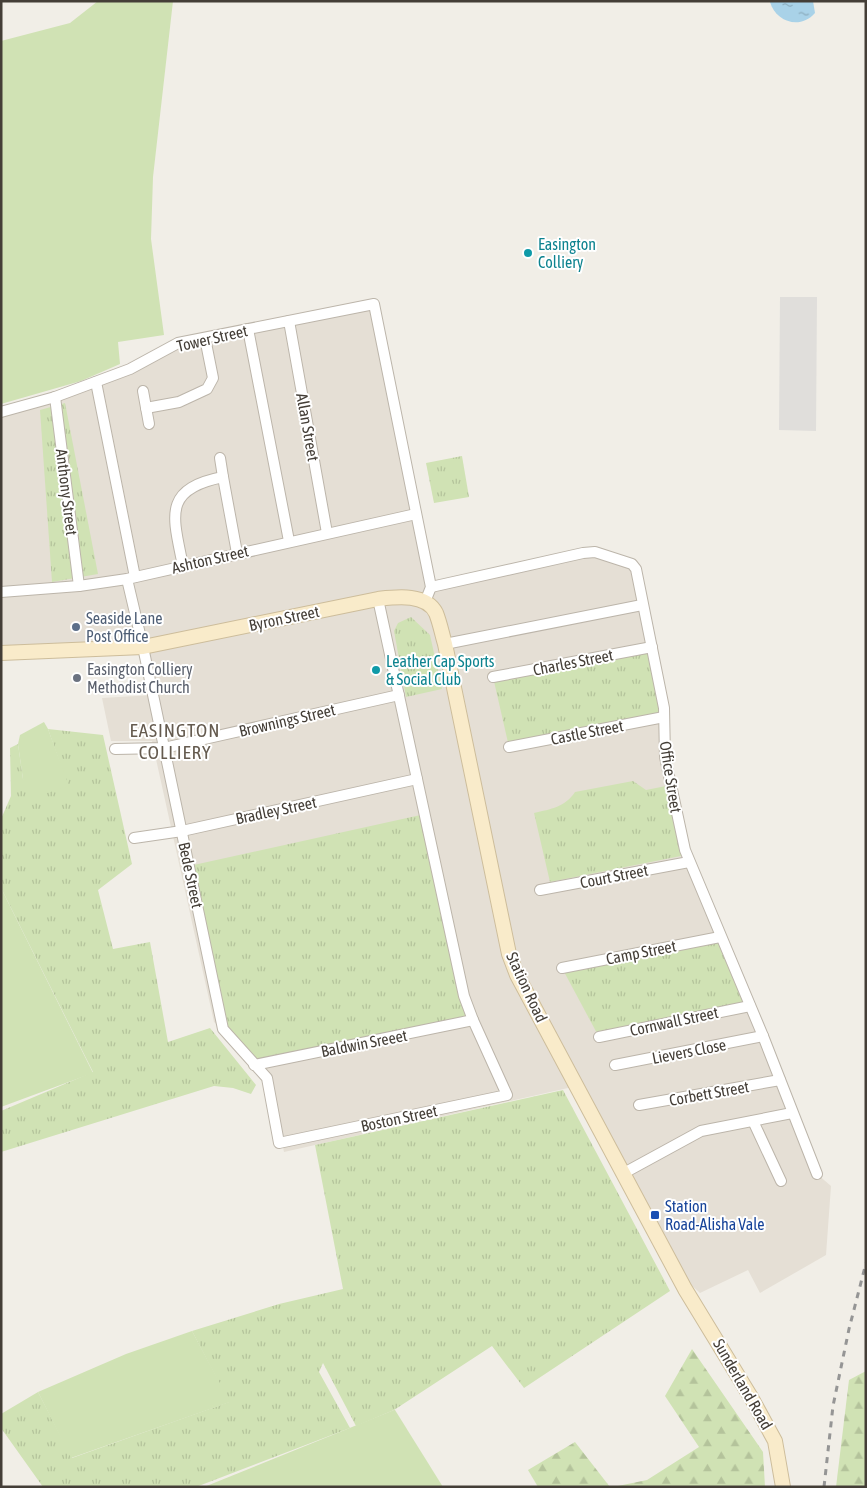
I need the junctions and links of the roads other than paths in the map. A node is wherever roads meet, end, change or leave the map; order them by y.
1 (289, 321) junction
2 (248, 329) junction
3 (205, 338) junction
4 (96, 382) junction
5 (142, 391) dead end
6 (54, 398) junction
7 (146, 408) junction
8 (1, 412) edge
9 (149, 424) dead end
10 (220, 458) dead end
11 (223, 477) junction
12 (416, 514) junction
13 (328, 533) junction
14 (289, 542) junction
15 (237, 553) junction
16 (183, 566) junction
17 (131, 578) junction
18 (79, 586) junction
19 (431, 586) junction
20 (1, 592) edge
21 (378, 599) junction
22 (425, 602) junction
23 (642, 605) junction
24 (445, 644) junction
25 (143, 647) junction
26 (652, 647) junction
27 (1, 653) edge
28 (493, 677) dead end
29 (399, 695) junction
30 (664, 718) junction
31 (509, 747) dead end
32 (164, 748) junction
33 (115, 749) dead end
34 (417, 779) junction
35 (182, 831) junction
36 (134, 838) dead end
37 (689, 862) junction
38 (540, 890) dead end
39 (720, 937) junction
40 (562, 968) dead end
41 (750, 1006) junction
42 (473, 1020) junction
43 (763, 1036) junction
44 (599, 1037) dead end
45 (254, 1065) junction
46 (615, 1065) dead end
47 (780, 1080) junction
48 (639, 1105) dead end
49 (792, 1113) junction
50 (752, 1121) junction
51 (291, 1141) joint
52 (624, 1173) junction
53 (817, 1174) dead end
54 (781, 1181) dead end
55 (685, 1289) joint
56 (783, 1487) edge

1 - 2 street, Tower Street
1 - 12 street, Tower Street
1 - 13 street, Allan Street
2 - 3 street, Tower Street
2 - 14 street
3 - 4 street, Tower Street
3 - 7 street
4 - 6 street, Tower Street
4 - 17 street, Bede Street
5 - 7 street
6 - 8 street, Tower Street
6 - 18 street, Anthony Street
7 - 9 street
10 - 11 street
11 - 15 street
11 - 16 street
12 - 13 street, Ashton Street
12 - 19 street
13 - 14 street, Ashton Street
14 - 15 street, Ashton Street
15 - 16 street, Ashton Street
16 - 17 street, Ashton Street
17 - 18 street, Ashton Street
17 - 25 street, Bede Street
18 - 20 street, Ashton Street
19 - 22 street
19 - 23 street, Office Street
21 - 22 main road, Byron Street
21 - 25 main road, Byron Street
21 - 29 street
22 - 24 main road, Station Road
23 - 24 street
23 - 26 street, Office Street
24 - 52 main road, Station Road
25 - 27 main road, Byron Street
25 - 32 street, Bede Street
26 - 28 street, Charles Street
26 - 30 street, Office Street
29 - 32 street, Brownings Street
29 - 34 street
30 - 31 street, Castle Street
30 - 37 street, Office Street
32 - 33 street, Brownings Street
32 - 35 street, Bede Street
34 - 35 street, Bradley Street
34 - 42 street
35 - 36 street, Bradley Street
35 - 45 street, Bede Street
37 - 38 street, Court Street
37 - 39 street, Office Street
39 - 40 street, Camp Street
39 - 41 street, Office Street
41 - 43 street, Office Street
41 - 44 street, Cornwall Street
42 - 45 street, Baldwin Sreeet
42 - 51 street, Boston Street
43 - 46 street, Lievers Close
43 - 47 street, Office Street
45 - 51 street, Bede Street
47 - 48 street, Corbett Street
47 - 49 street, Office Street
49 - 50 street
49 - 53 street, Office Street
50 - 52 street
50 - 54 street
52 - 55 main road, Station Road
55 - 56 main road, Sunderland Road

